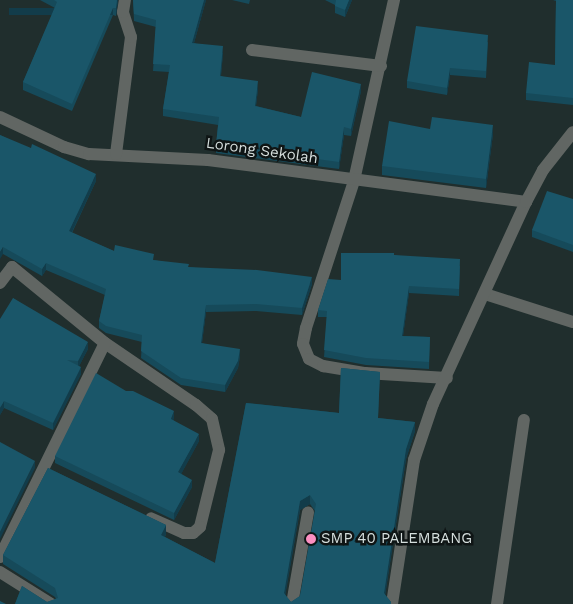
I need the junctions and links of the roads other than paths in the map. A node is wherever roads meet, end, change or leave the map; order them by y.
1 (125, 0) edge
2 (394, 0) edge
3 (252, 50) dead end
4 (380, 66) junction
5 (0, 117) edge
6 (573, 132) edge
7 (116, 154) junction
8 (354, 181) junction
9 (526, 202) junction
10 (0, 283) edge
11 (485, 294) junction
12 (573, 322) edge
13 (105, 343) junction
14 (447, 378) junction
15 (524, 420) dead end
16 (308, 512) edge
17 (142, 514) edge
18 (0, 557) edge
19 (0, 572) edge
20 (51, 604) edge
21 (292, 604) edge
22 (392, 604) edge
23 (497, 604) edge

1 - 7 street
2 - 4 street
3 - 4 street
4 - 8 street
5 - 7 street, Lorong Sekolah
6 - 9 street
7 - 8 street, Lorong Sekolah
8 - 9 street, Lorong Sekolah
8 - 14 street
9 - 11 street
10 - 13 street
11 - 12 street
11 - 14 street
13 - 17 street
13 - 18 street
14 - 22 street
15 - 23 street
16 - 21 street
19 - 20 street

